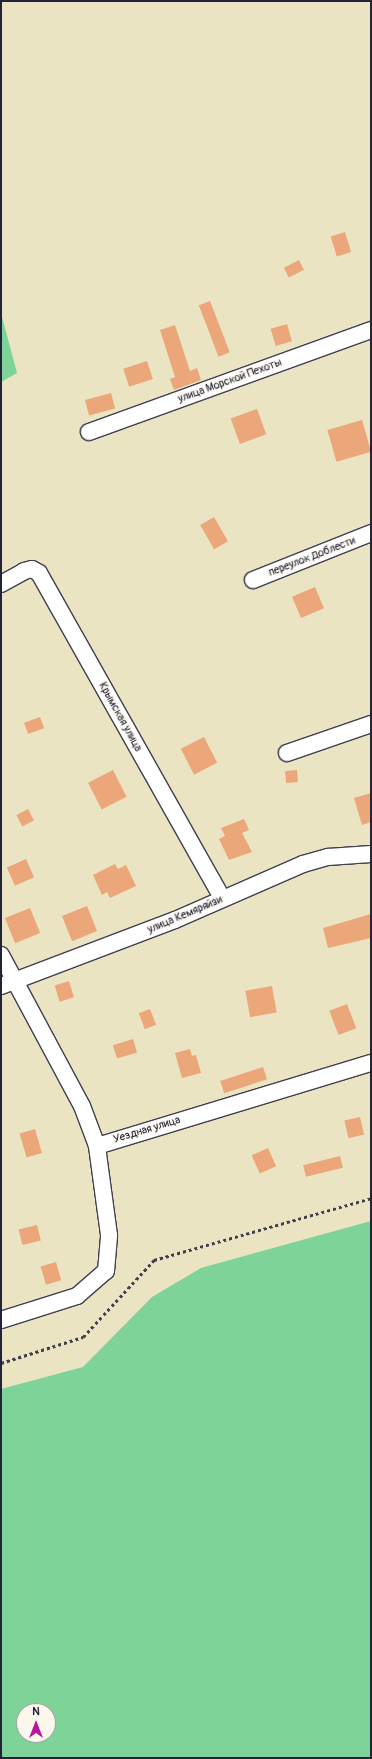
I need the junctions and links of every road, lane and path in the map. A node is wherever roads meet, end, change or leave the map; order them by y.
1 (371, 330) edge
2 (89, 432) dead end
3 (371, 534) edge
4 (253, 580) dead end
5 (1, 584) edge
6 (371, 724) edge
7 (287, 753) dead end
8 (371, 854) edge
9 (222, 898) junction
10 (1, 955) edge
11 (9, 985) edge
12 (371, 1063) edge
13 (97, 1146) junction
14 (371, 1198) edge
15 (1, 1320) edge
16 (1, 1363) edge

1 - 2 street, улица Морской Пехоты
3 - 4 street, переулок Доблести
5 - 9 street, Крымская улица
6 - 7 street
8 - 9 street, улица Кемяряйзи
9 - 11 street, улица Кемяряйзи
10 - 11 street
11 - 13 street
12 - 13 street, Уездная улица
13 - 15 street
14 - 16 path

